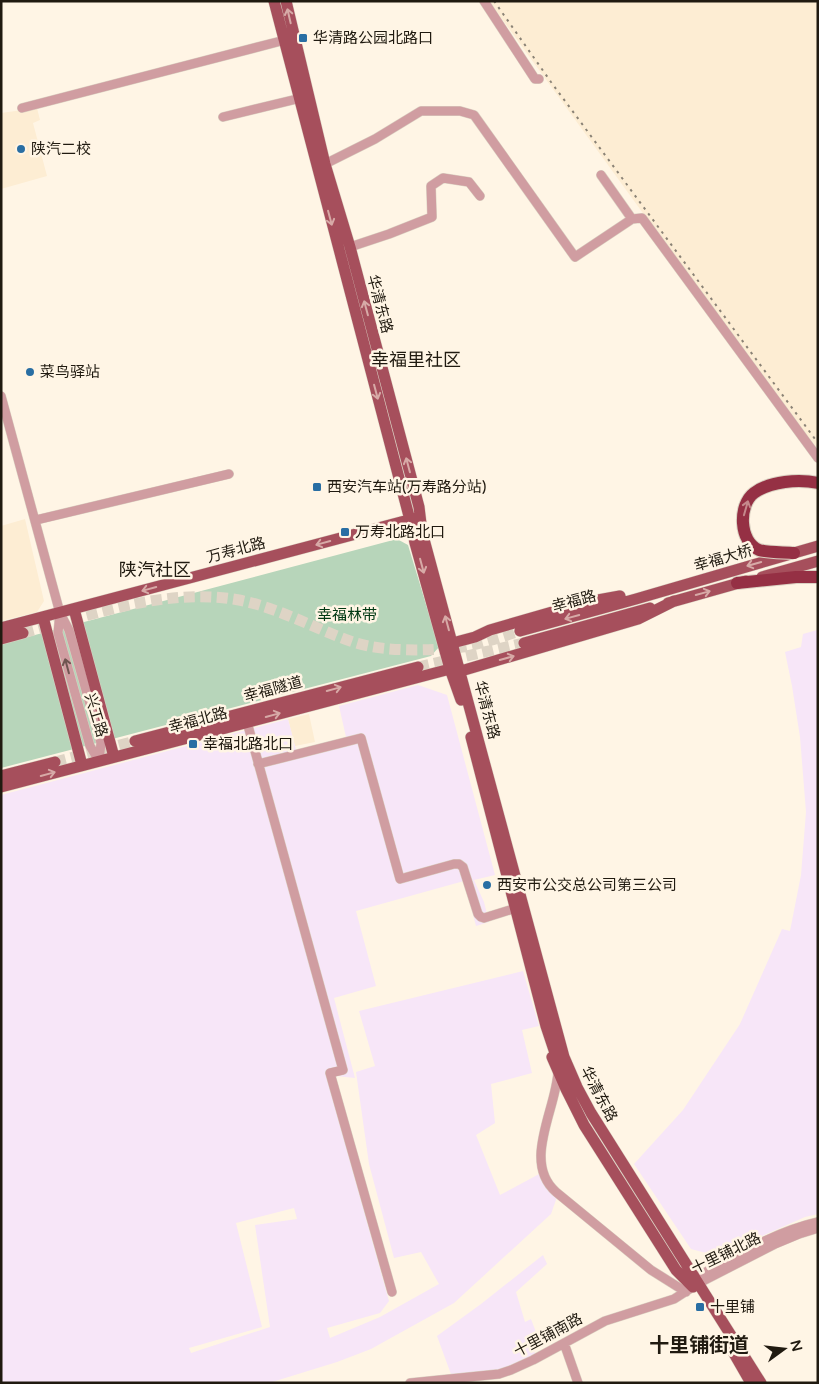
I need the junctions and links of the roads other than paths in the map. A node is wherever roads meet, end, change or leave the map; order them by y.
1 (274, 1) edge
2 (286, 1) edge
3 (484, 1) edge
4 (285, 40) junction
5 (539, 79) dead end
6 (301, 98) junction
7 (22, 108) dead end
8 (223, 117) dead end
9 (325, 164) junction
10 (601, 176) dead end
11 (480, 196) dead end
12 (632, 219) junction
13 (350, 247) junction
14 (1, 396) edge
15 (818, 458) edge
16 (229, 474) dead end
17 (818, 483) edge
18 (416, 518) junction
19 (36, 520) junction
20 (818, 546) edge
21 (794, 553) junction
22 (818, 561) edge
23 (724, 573) junction
24 (818, 577) edge
25 (737, 584) junction
26 (636, 599) joint
27 (74, 609) junction
28 (60, 613) junction
29 (639, 615) junction
30 (43, 617) junction
31 (1, 628) edge
32 (520, 631) tunnel mouth
33 (23, 633) tunnel mouth
34 (1, 639) edge
35 (524, 643) tunnel mouth
36 (448, 644) junction
37 (418, 666) tunnel mouth
38 (455, 670) junction
39 (247, 722) junction
40 (135, 741) tunnel mouth
41 (114, 757) junction
42 (99, 761) junction
43 (55, 762) tunnel mouth
44 (258, 764) junction
45 (82, 766) junction
46 (1, 776) edge
47 (1, 787) edge
48 (516, 908) junction
49 (539, 997) junction
50 (558, 1072) junction
51 (818, 1222) edge
52 (818, 1228) edge
53 (693, 1285) junction
54 (392, 1292) dead end
55 (564, 1343) junction
56 (474, 1380) edge
57 (410, 1383) edge
58 (578, 1383) edge
59 (751, 1383) edge
60 (761, 1383) edge

1 - 4 main road, 华清东路
9 -> 2 main road, 华清东路
3 - 5 street
4 - 6 main road, 华清东路
4 - 7 street
6 - 8 street
6 -> 18 main road, 华清东路
9 - 12 street
9 - 13 main road, 华清东路
10 - 12 street
11 - 13 street
12 - 15 street
18 -> 13 main road, 华清东路
14 - 19 street, 兴工路
16 - 19 street
21 -> 17 highway, bridge
18 -> 27 main road, 万寿北路
18 - 36 main road, 华清东路
19 - 28 street, 兴工路
20 - 21 main road, 幸福大桥
21 -> 23 main road, 幸福大桥
22 - 25 main road, 幸福大桥
23 - 26 main road, 幸福大桥
23 - 36 main road
24 - 25 highway
29 -> 25 main road, 幸福大桥
26 -> 32 main road, 幸福路
27 - 28 main road, 万寿北路
27 - 41 main road
28 - 30 main road, 万寿北路
28 - 42 street, 兴工路
29 - 35 main road, 幸福路
38 -> 29 main road, 幸福北路
30 - 31 main road, 万寿北路
30 - 45 main road
33 - 34 main road
36 - 38 main road, 华清东路
40 -> 37 main road, 幸福隧道
39 -> 38 main road, 幸福北路
38 - 48 main road, 华清东路
38 - 53 main road, 华清东路
39 - 41 main road, 幸福北路
39 - 44 street
41 - 42 main road, 幸福北路
42 - 45 main road, 幸福北路
43 - 46 main road
44 - 48 street
44 - 54 street
47 -> 45 main road, 幸福北路
48 - 49 main road, 华清东路
49 - 50 main road
49 - 53 main road, 华清东路
50 - 53 main road
50 - 53 street
51 - 53 street, 十里铺北路
52 - 53 street, 十里铺北路
53 - 55 street, 十里铺南路
53 - 59 main road, 华清东路
53 - 60 main road, 华清东路
55 - 56 street, 十里铺南路
55 - 58 street
56 - 57 street, 十里铺南路

